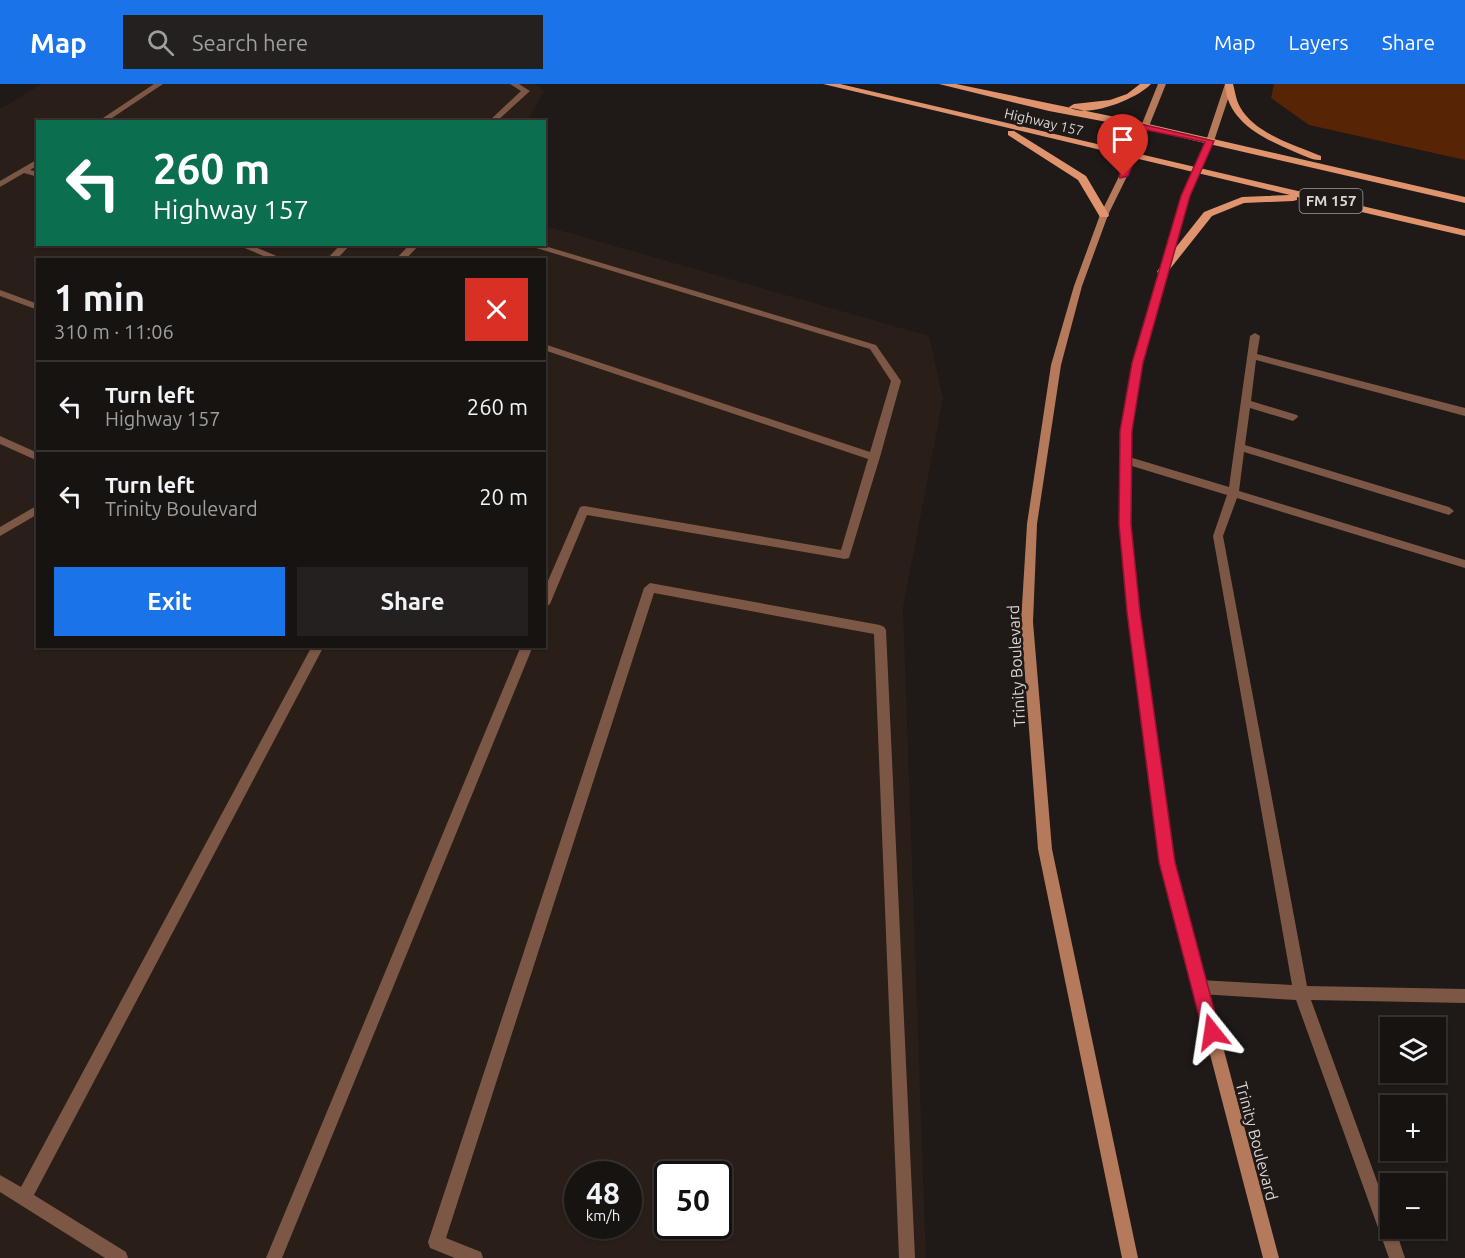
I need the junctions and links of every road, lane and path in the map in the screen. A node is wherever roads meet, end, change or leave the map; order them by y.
1 (159, 84) edge
2 (514, 84) edge
3 (828, 84) edge
4 (944, 84) edge
5 (1146, 84) edge
6 (1162, 84) edge
7 (1229, 84) edge
8 (1049, 108) junction
9 (103, 120) edge
10 (493, 120) edge
11 (995, 124) junction
12 (1144, 126) junction
13 (1210, 141) junction
14 (1133, 156) junction
15 (36, 162) edge
16 (23, 170) junction
17 (1196, 170) junction
18 (36, 174) edge
19 (1356, 174) junction
20 (0, 184) edge
21 (1314, 198) junction
22 (1465, 200) edge
23 (1104, 214) junction
24 (1465, 233) edge
25 (244, 246) edge
26 (345, 246) edge
27 (414, 246) edge
28 (534, 246) edge
29 (277, 258) edge
30 (332, 258) edge
31 (401, 258) edge
32 (1162, 272) junction
33 (0, 293) edge
34 (36, 306) edge
35 (1255, 336) dead end
36 (546, 348) edge
37 (1252, 356) junction
38 (1246, 403) junction
39 (1465, 412) edge
40 (1293, 417) dead end
41 (0, 440) edge
42 (1240, 447) junction
43 (36, 456) edge
44 (875, 457) junction
45 (1126, 460) junction
46 (1233, 493) junction
47 (36, 510) edge
48 (1449, 511) dead end
49 (0, 532) edge
50 (1465, 564) edge
51 (546, 599) edge
52 (317, 648) edge
53 (526, 648) edge
54 (1200, 987) junction
55 (1300, 993) junction
56 (1465, 996) edge
57 (0, 1183) edge
58 (24, 1198) junction
59 (120, 1258) edge
60 (274, 1258) edge
61 (475, 1258) edge
62 (907, 1258) edge
63 (1130, 1258) edge
64 (1271, 1258) edge
65 (1397, 1258) edge

1 - 9 lane
2 - 10 lane
3 - 11 main road, Highway 157 / FM 157
4 - 8 main road, Highway 157 / FM 157
5 - 8 main road
6 - 12 main road, Trinity Boulevard
7 - 13 main road, Trinity Boulevard
7 - 19 main road
8 - 12 main road, Highway 157 / FM 157
11 - 14 main road, Highway 157 / FM 157
11 - 23 main road
12 - 13 main road, Highway 157 / FM 157
12 - 14 main road, Trinity Boulevard
13 - 17 main road, Trinity Boulevard
13 - 19 main road, Highway 157 / FM 157
14 - 17 main road, Highway 157 / FM 157
14 - 23 main road, Trinity Boulevard
15 - 16 lane
16 - 18 lane
16 - 20 lane
17 - 21 main road, Highway 157 / FM 157
17 - 32 main road, Trinity Boulevard
19 - 22 main road, Highway 157 / FM 157
21 - 24 main road, Highway 157 / FM 157
21 - 32 main road
23 - 63 main road, Trinity Boulevard
25 - 29 lane
26 - 30 lane
27 - 31 lane
28 - 44 lane
32 - 45 main road, Trinity Boulevard
33 - 34 lane
35 - 37 lane
36 - 44 lane
37 - 38 lane
37 - 39 lane
38 - 40 lane
38 - 42 lane
41 - 43 lane
42 - 46 lane
42 - 48 lane
44 - 51 lane
45 - 46 lane
45 - 54 main road, Trinity Boulevard
46 - 50 lane
46 - 55 lane
47 - 49 lane
52 - 58 lane
53 - 60 lane
54 - 55 lane
54 - 64 main road, Trinity Boulevard
55 - 56 lane
55 - 65 lane
57 - 58 lane
58 - 59 lane
61 - 62 lane

